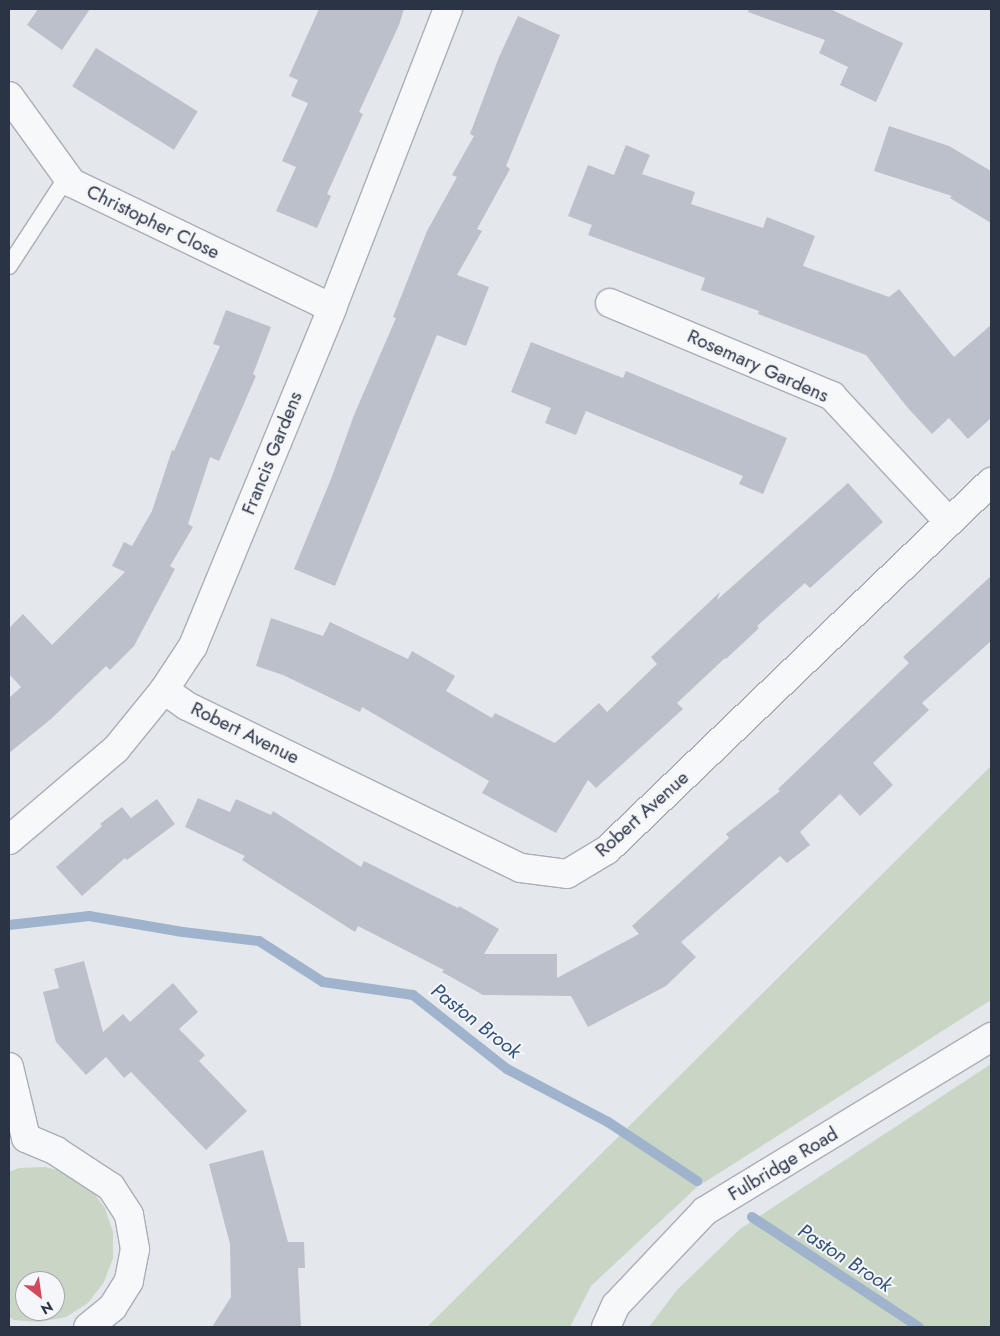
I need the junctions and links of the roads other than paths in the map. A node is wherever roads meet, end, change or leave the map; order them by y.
1 (448, 9) edge
2 (9, 96) edge
3 (68, 177) junction
4 (9, 266) edge
5 (610, 303) dead end
6 (332, 308) junction
7 (991, 482) edge
8 (949, 522) junction
9 (164, 690) junction
10 (9, 840) edge
11 (991, 1036) edge
12 (9, 1068) edge
13 (17, 1144) edge
14 (88, 1327) edge
15 (606, 1327) edge

1 - 6 street, Francis Gardens
2 - 3 street, Christopher Close
3 - 4 lane
3 - 6 street, Christopher Close
5 - 8 street, Rosemary Gardens
6 - 9 street, Francis Gardens
7 - 8 street, Robert Avenue
8 - 9 street, Robert Avenue
9 - 10 street, Francis Gardens
11 - 15 street, Fulbridge Road
12 - 13 street
13 - 14 street

